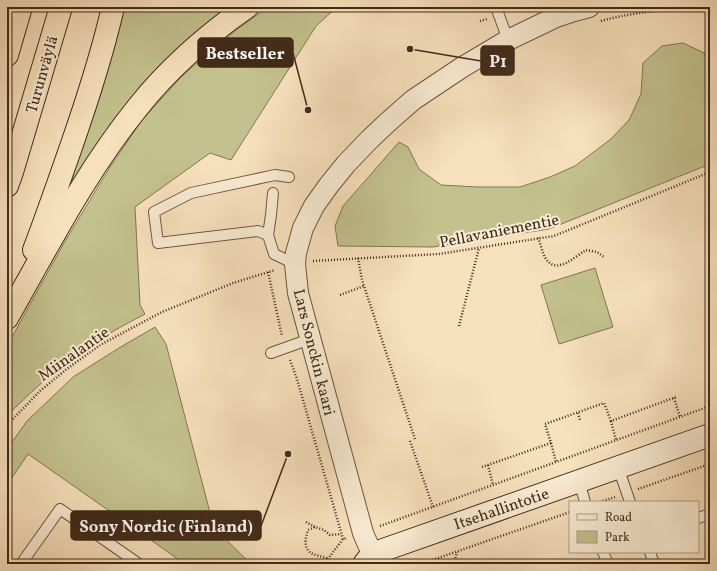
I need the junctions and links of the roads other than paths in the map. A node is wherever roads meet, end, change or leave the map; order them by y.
1 (21, 7) edge
2 (61, 7) edge
3 (113, 7) edge
4 (247, 7) edge
5 (496, 7) edge
6 (593, 14) edge
7 (508, 40) junction
8 (7, 55) edge
9 (289, 177) dead end
10 (7, 186) edge
11 (273, 193) dead end
12 (268, 235) junction
13 (300, 262) junction
14 (7, 317) edge
15 (310, 338) junction
16 (271, 353) dead end
17 (710, 435) edge
18 (618, 467) junction
19 (579, 481) junction
20 (628, 497) edge
21 (584, 501) edge
22 (710, 514) edge
23 (699, 518) edge
24 (603, 553) edge
25 (650, 553) edge
26 (368, 559) edge
27 (21, 564) edge
28 (139, 564) edge
29 (608, 564) edge
30 (654, 564) edge

1 - 8 highway
2 - 10 highway, Turunväylä
3 - 14 highway
4 - 14 highway
5 - 7 lane
6 - 7 street, Lars Sonckin kaari
7 - 13 street, Lars Sonckin kaari
9 - 12 lane
11 - 12 lane
12 - 13 lane
13 - 15 street, Lars Sonckin kaari
15 - 16 lane
15 - 26 street, Lars Sonckin kaari
17 - 18 main road, Itsehallintotie
18 - 19 main road, Itsehallintotie
18 - 20 lane
19 - 21 lane
19 - 26 main road, Itsehallintotie
22 - 23 lane
24 - 29 lane
25 - 30 lane
27 - 28 lane

